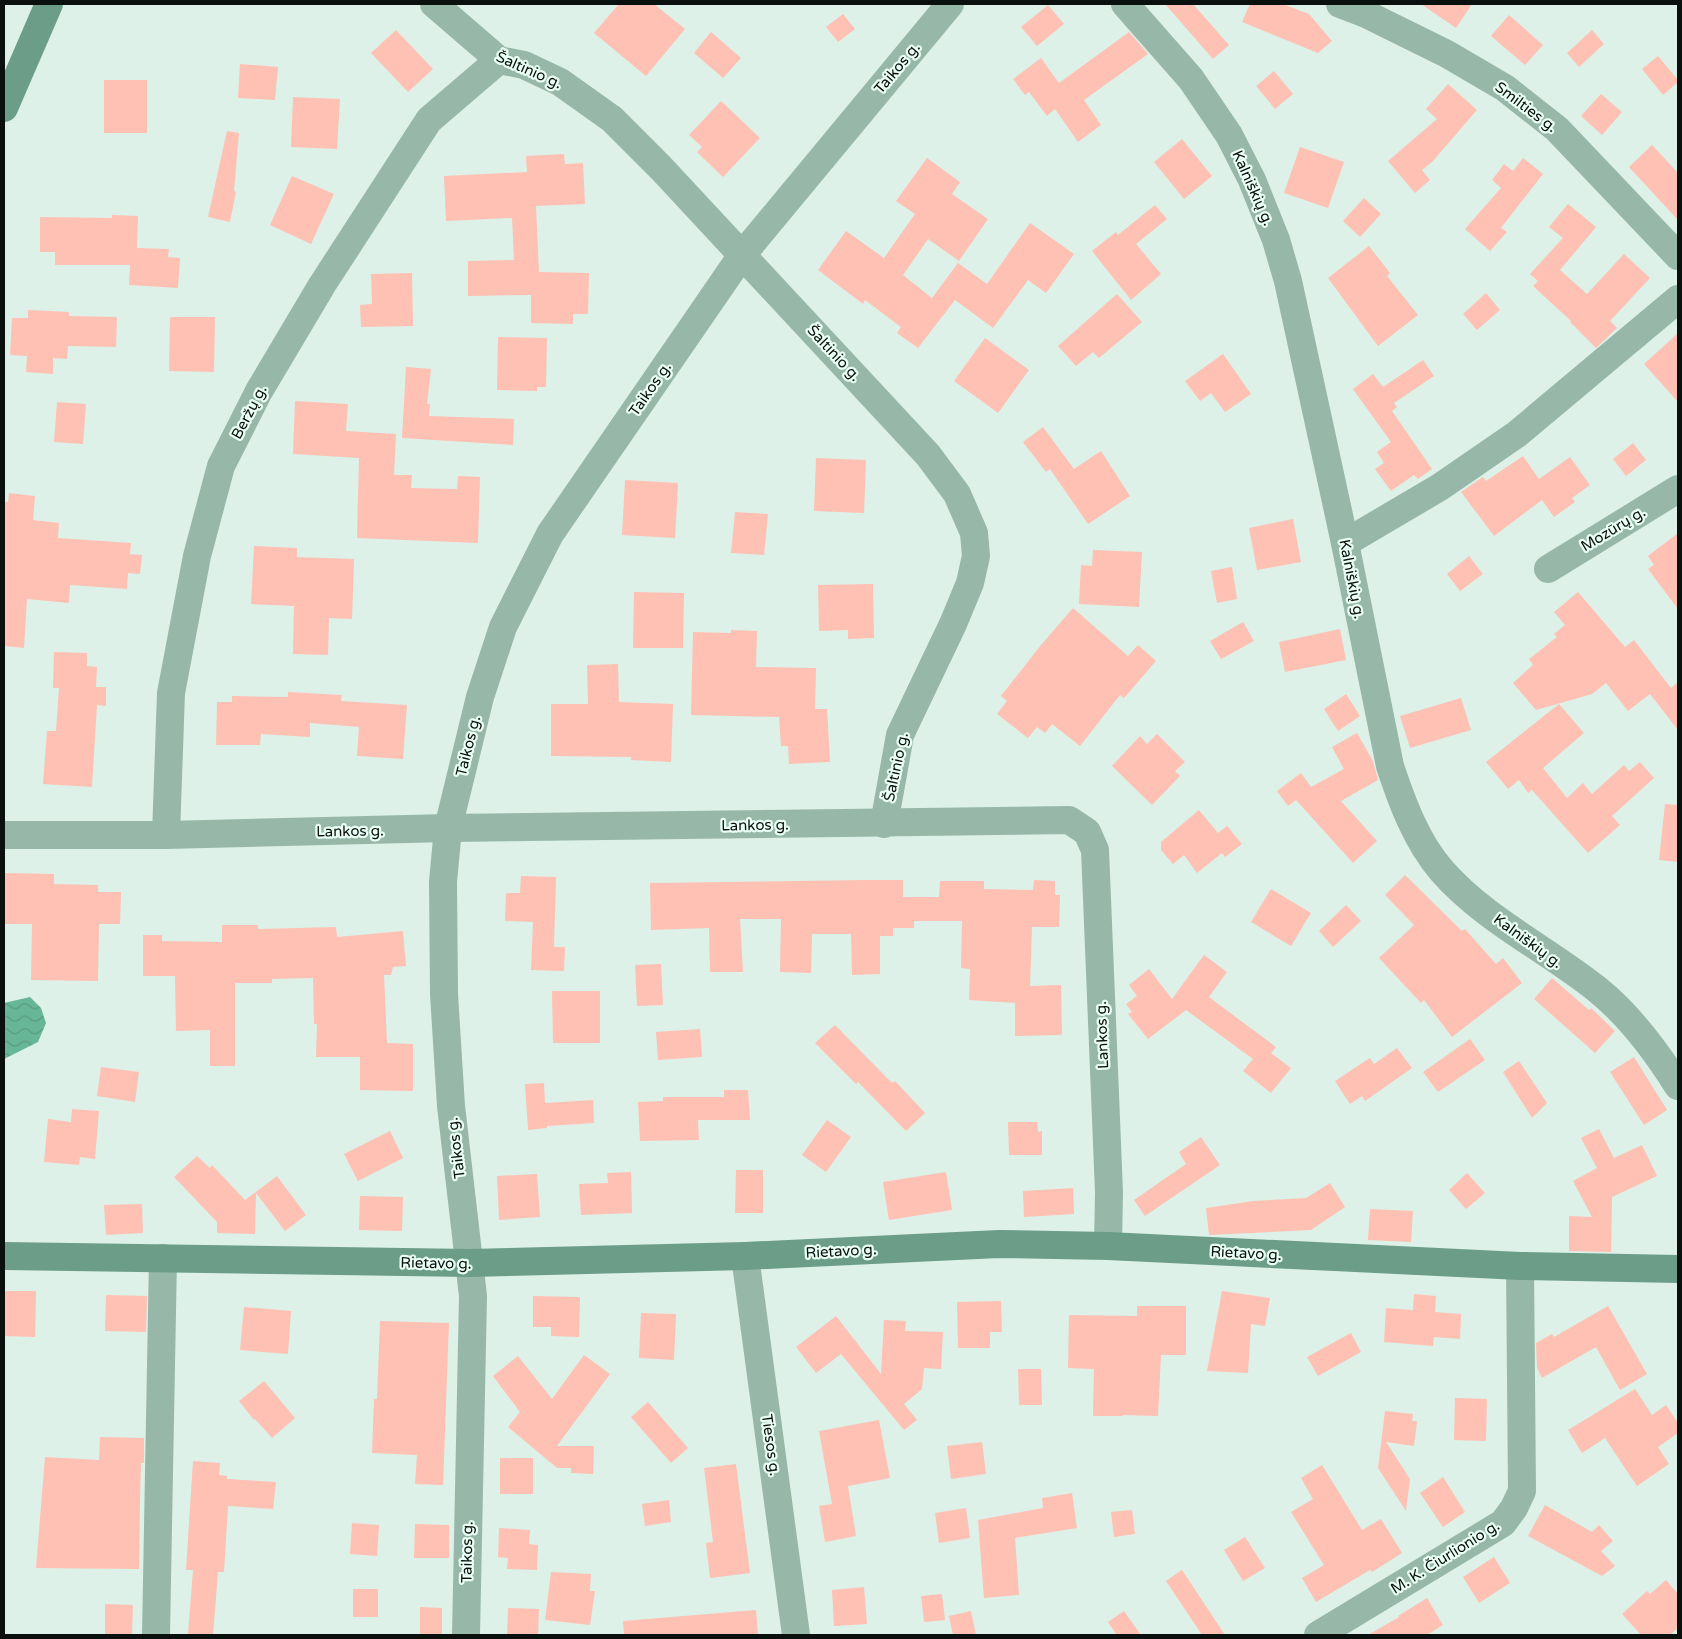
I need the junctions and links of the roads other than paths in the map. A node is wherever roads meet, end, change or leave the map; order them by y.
1 (49, 4) edge
2 (434, 4) edge
3 (950, 4) edge
4 (1125, 4) edge
5 (1340, 4) edge
6 (499, 60) junction
7 (4, 108) edge
8 (742, 255) junction
9 (1678, 256) edge
10 (1678, 300) edge
11 (1678, 489) edge
12 (1345, 543) junction
13 (1548, 569) dead end
14 (884, 824) junction
15 (448, 828) junction
16 (4, 835) edge
17 (166, 836) junction
18 (1678, 1086) edge
19 (1108, 1246) junction
20 (4, 1256) edge
21 (745, 1256) junction
22 (163, 1258) junction
23 (470, 1264) junction
24 (1520, 1266) junction
25 (1678, 1269) edge
26 (156, 1635) edge
27 (466, 1635) edge
28 (796, 1635) edge
29 (1318, 1635) edge

1 - 7 main road
2 - 6 street, Šaltinio g.
3 - 8 street, Taikos g.
4 - 12 street, Kalniškių g.
5 - 9 street, Smilties g.
6 - 8 street, Šaltinio g.
6 - 17 street, Beržų g.
8 - 14 street, Šaltinio g.
8 - 15 street, Taikos g.
10 - 12 street
11 - 13 street, Mozūrų g.
12 - 18 street, Kalniškių g.
14 - 15 street, Lankos g.
14 - 19 street, Lankos g.
15 - 17 street, Lankos g.
15 - 23 street, Taikos g.
16 - 17 street, Lankos g.
19 - 21 main road, Rietavo g.
19 - 24 main road, Rietavo g.
20 - 22 main road, Rietavo g.
21 - 23 main road, Rietavo g.
21 - 28 street, Tiesos g.
22 - 23 main road, Rietavo g.
22 - 26 street
23 - 27 street, Taikos g.
24 - 25 main road, Rietavo g.
24 - 29 street, M. K. Čiurlionio g.

